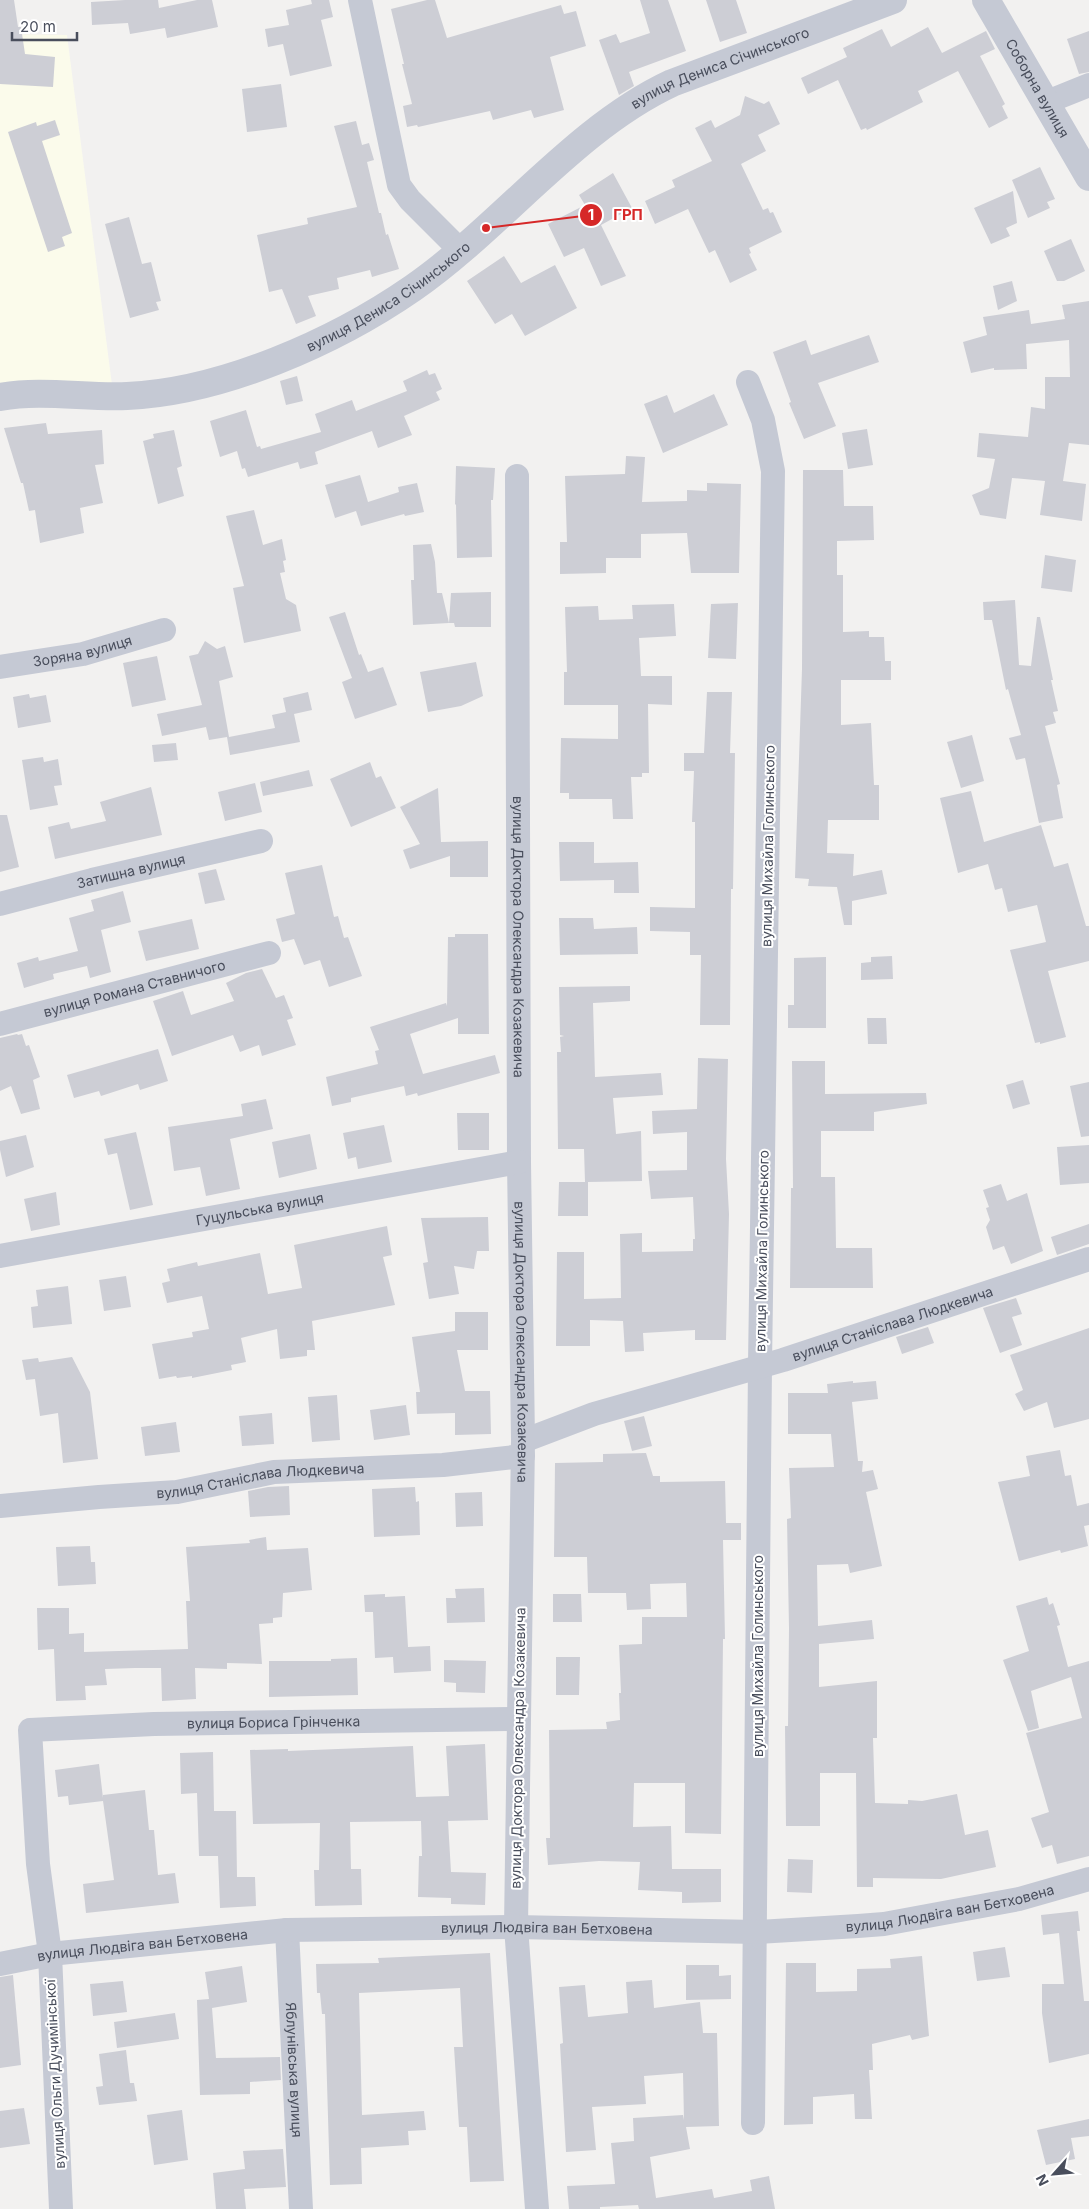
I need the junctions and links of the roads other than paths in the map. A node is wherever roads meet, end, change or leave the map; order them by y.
1 (360, 0) edge
2 (893, 0) edge
3 (986, 0) edge
4 (1089, 85) edge
5 (1047, 102) junction
6 (1089, 177) edge
7 (461, 251) junction
8 (748, 382) dead end
9 (0, 397) edge
10 (517, 476) dead end
11 (164, 630) dead end
12 (0, 667) edge
13 (262, 841) dead end
14 (0, 904) edge
15 (269, 953) dead end
16 (0, 1024) edge
17 (519, 1162) junction
18 (0, 1256) edge
19 (1089, 1259) edge
20 (760, 1365) junction
21 (523, 1448) junction
22 (0, 1506) edge
23 (517, 1718) junction
24 (30, 1730) joint
25 (1089, 1879) edge
26 (516, 1926) junction
27 (287, 1930) junction
28 (756, 1932) junction
29 (50, 1954) junction
30 (0, 1964) edge
31 (753, 2123) dead end
32 (61, 2209) edge
33 (301, 2209) edge
34 (537, 2209) edge

1 - 7 street
2 - 7 street, вулиця Дениса Січинського
3 - 5 street, Соборна вулиця
4 - 5 street
5 - 6 street, Соборна вулиця
7 - 9 street, вулиця Дениса Січинського
8 - 20 street, вулиця Михайла Голинського
10 - 17 street, вулиця Доктора Олександра Козакевича
11 - 12 street, Зоряна вулиця
13 - 14 street, Затишна вулиця
15 - 16 street, вулиця Романа Ставничого
17 - 18 street, Гуцульська вулиця
17 - 21 street, вулиця Доктора Олександра Козакевича
19 - 20 street, вулиця Станіслава Людкевича
20 - 21 street, вулиця Станіслава Людкевича
20 - 28 street, вулиця Михайла Голинського
21 - 22 street, вулиця Станіслава Людкевича
21 - 23 street, вулиця Доктора Олександра Козакевича
23 - 24 street, вулиця Бориса Грінченка
23 - 26 street, вулиця Доктора Олександра Козакевича
24 - 29 street, вулиця Ольги Дучимінської
25 - 28 street, вулиця Людвіга ван Бетховена
26 - 27 street, вулиця Людвіга ван Бетховена
26 - 28 street, вулиця Людвіга ван Бетховена
26 - 34 street, вулиця Доктора Олександра Козакевича
27 - 29 street, вулиця Людвіга ван Бетховена
27 - 33 street, Яблунівська вулиця
28 - 31 street, вулиця Михайла Голинського
29 - 30 street, вулиця Людвіга ван Бетховена
29 - 32 street, вулиця Ольги Дучимінської

